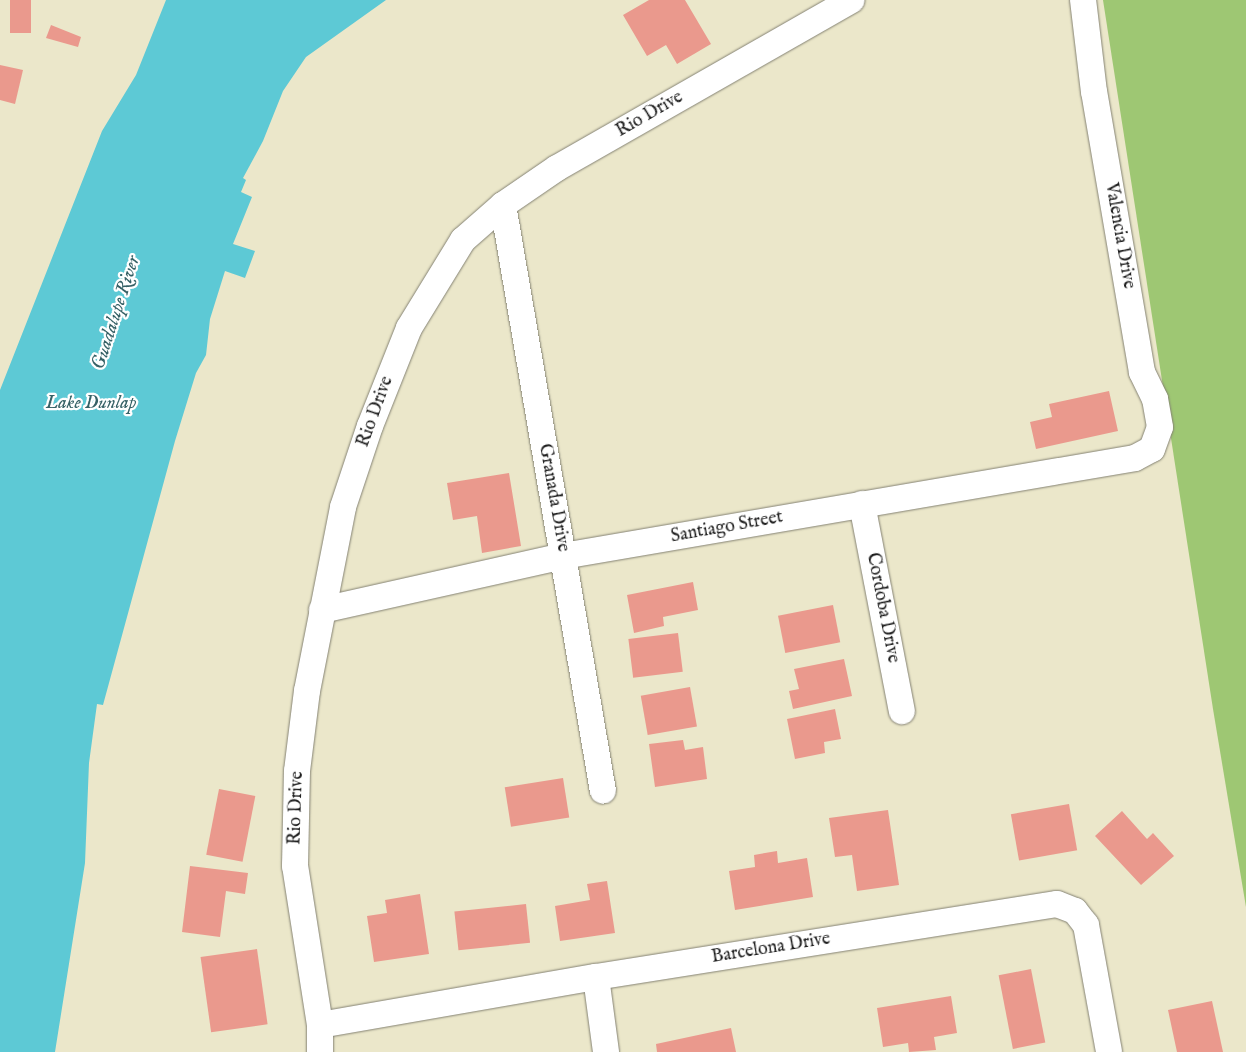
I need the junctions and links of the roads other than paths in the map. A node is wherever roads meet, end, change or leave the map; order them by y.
1 (851, 0) edge
2 (1083, 0) edge
3 (502, 205) junction
4 (1135, 458) joint
5 (862, 504) junction
6 (563, 556) junction
7 (322, 610) junction
8 (902, 711) dead end
9 (603, 791) dead end
10 (596, 977) junction
11 (320, 1025) junction
12 (320, 1052) edge
13 (606, 1052) edge
14 (1108, 1052) edge

1 - 3 street, Rio Drive
2 - 4 street, Valencia Drive
3 - 6 street, Granada Drive
3 - 7 street, Rio Drive
4 - 5 street, Santiago Street
5 - 6 street, Santiago Street
5 - 8 street, Cordoba Drive
6 - 7 street, Santiago Street
6 - 9 street, Granada Drive
7 - 11 street, Rio Drive
10 - 11 street, Barcelona Drive
10 - 13 street
10 - 14 street, Barcelona Drive
11 - 12 street, Rio Drive

